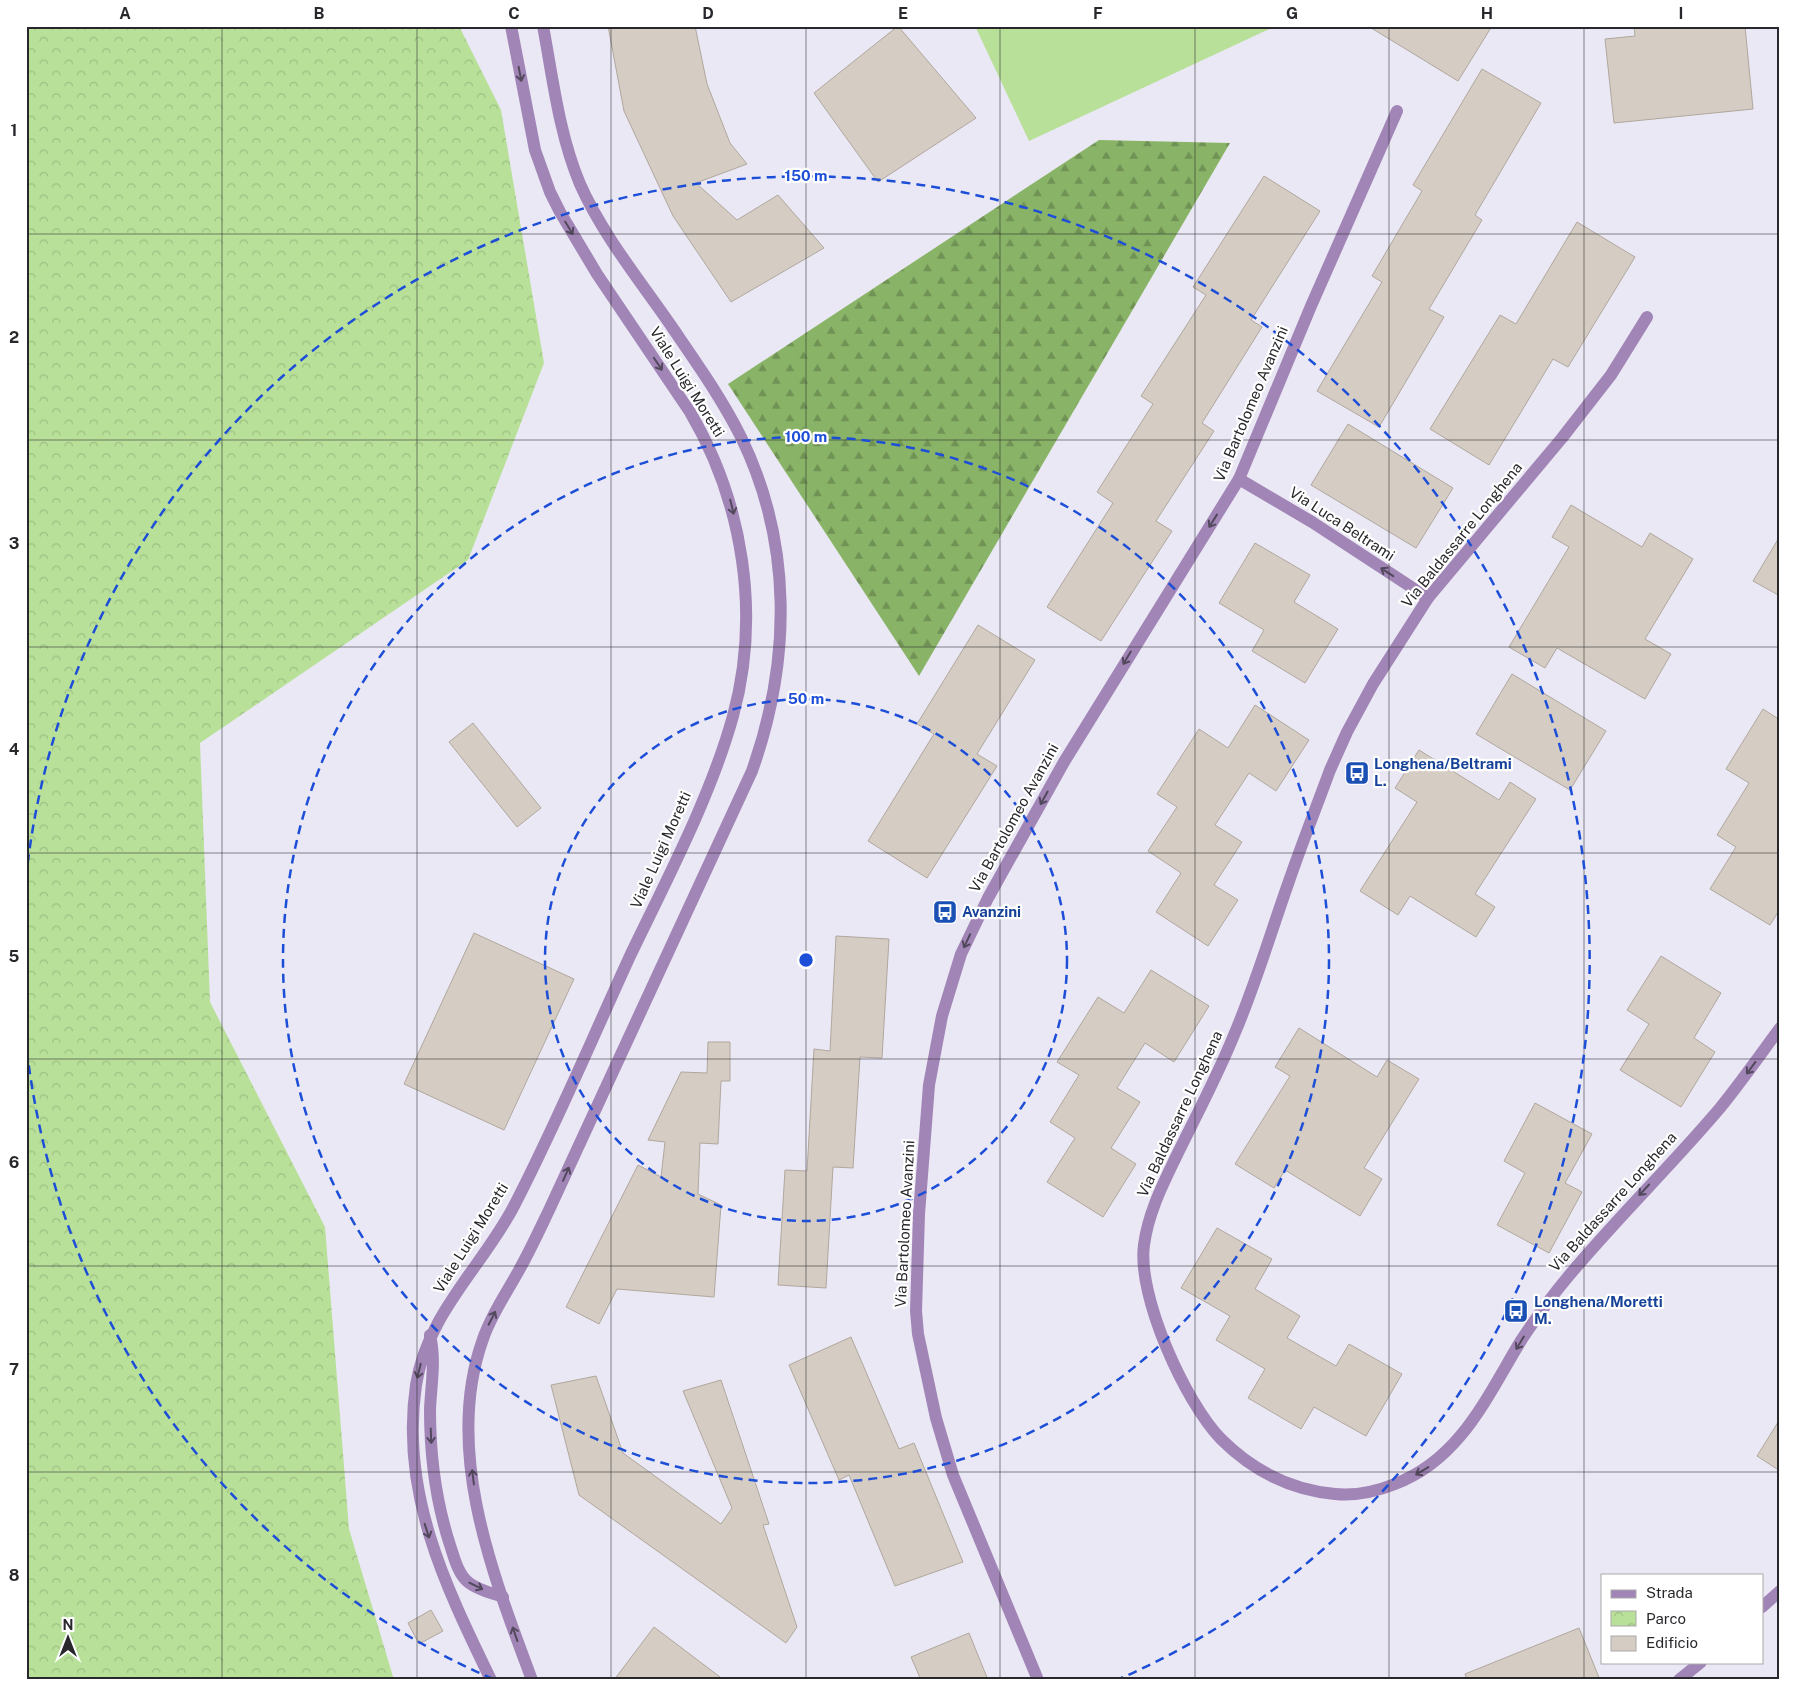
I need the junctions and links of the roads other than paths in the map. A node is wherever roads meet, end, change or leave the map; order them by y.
1 (510, 26) edge
2 (543, 26) edge
3 (1397, 111) dead end
4 (1647, 318) dead end
5 (1239, 479) junction
6 (1428, 598) junction
7 (1780, 1028) edge
8 (430, 1335) junction
9 (1780, 1591) edge
10 (503, 1597) junction
11 (1764, 1605) edge
12 (1699, 1664) edge
13 (491, 1680) edge
14 (532, 1680) edge
15 (1038, 1680) edge
16 (1679, 1680) edge

1 -> 8 street, Viale Luigi Moretti
10 -> 2 street, Viale Luigi Moretti
3 - 5 street, Via Bartolomeo Avanzini
4 - 6 street, Via Baldassarre Longhena
6 -> 5 street, Via Luca Beltrami
5 -> 15 street, Via Bartolomeo Avanzini
7 -> 6 street, Via Baldassarre Longhena
8 -> 10 street
8 -> 13 street, Viale Luigi Moretti
9 - 11 street
14 -> 10 street, Viale Luigi Moretti
12 - 16 street

